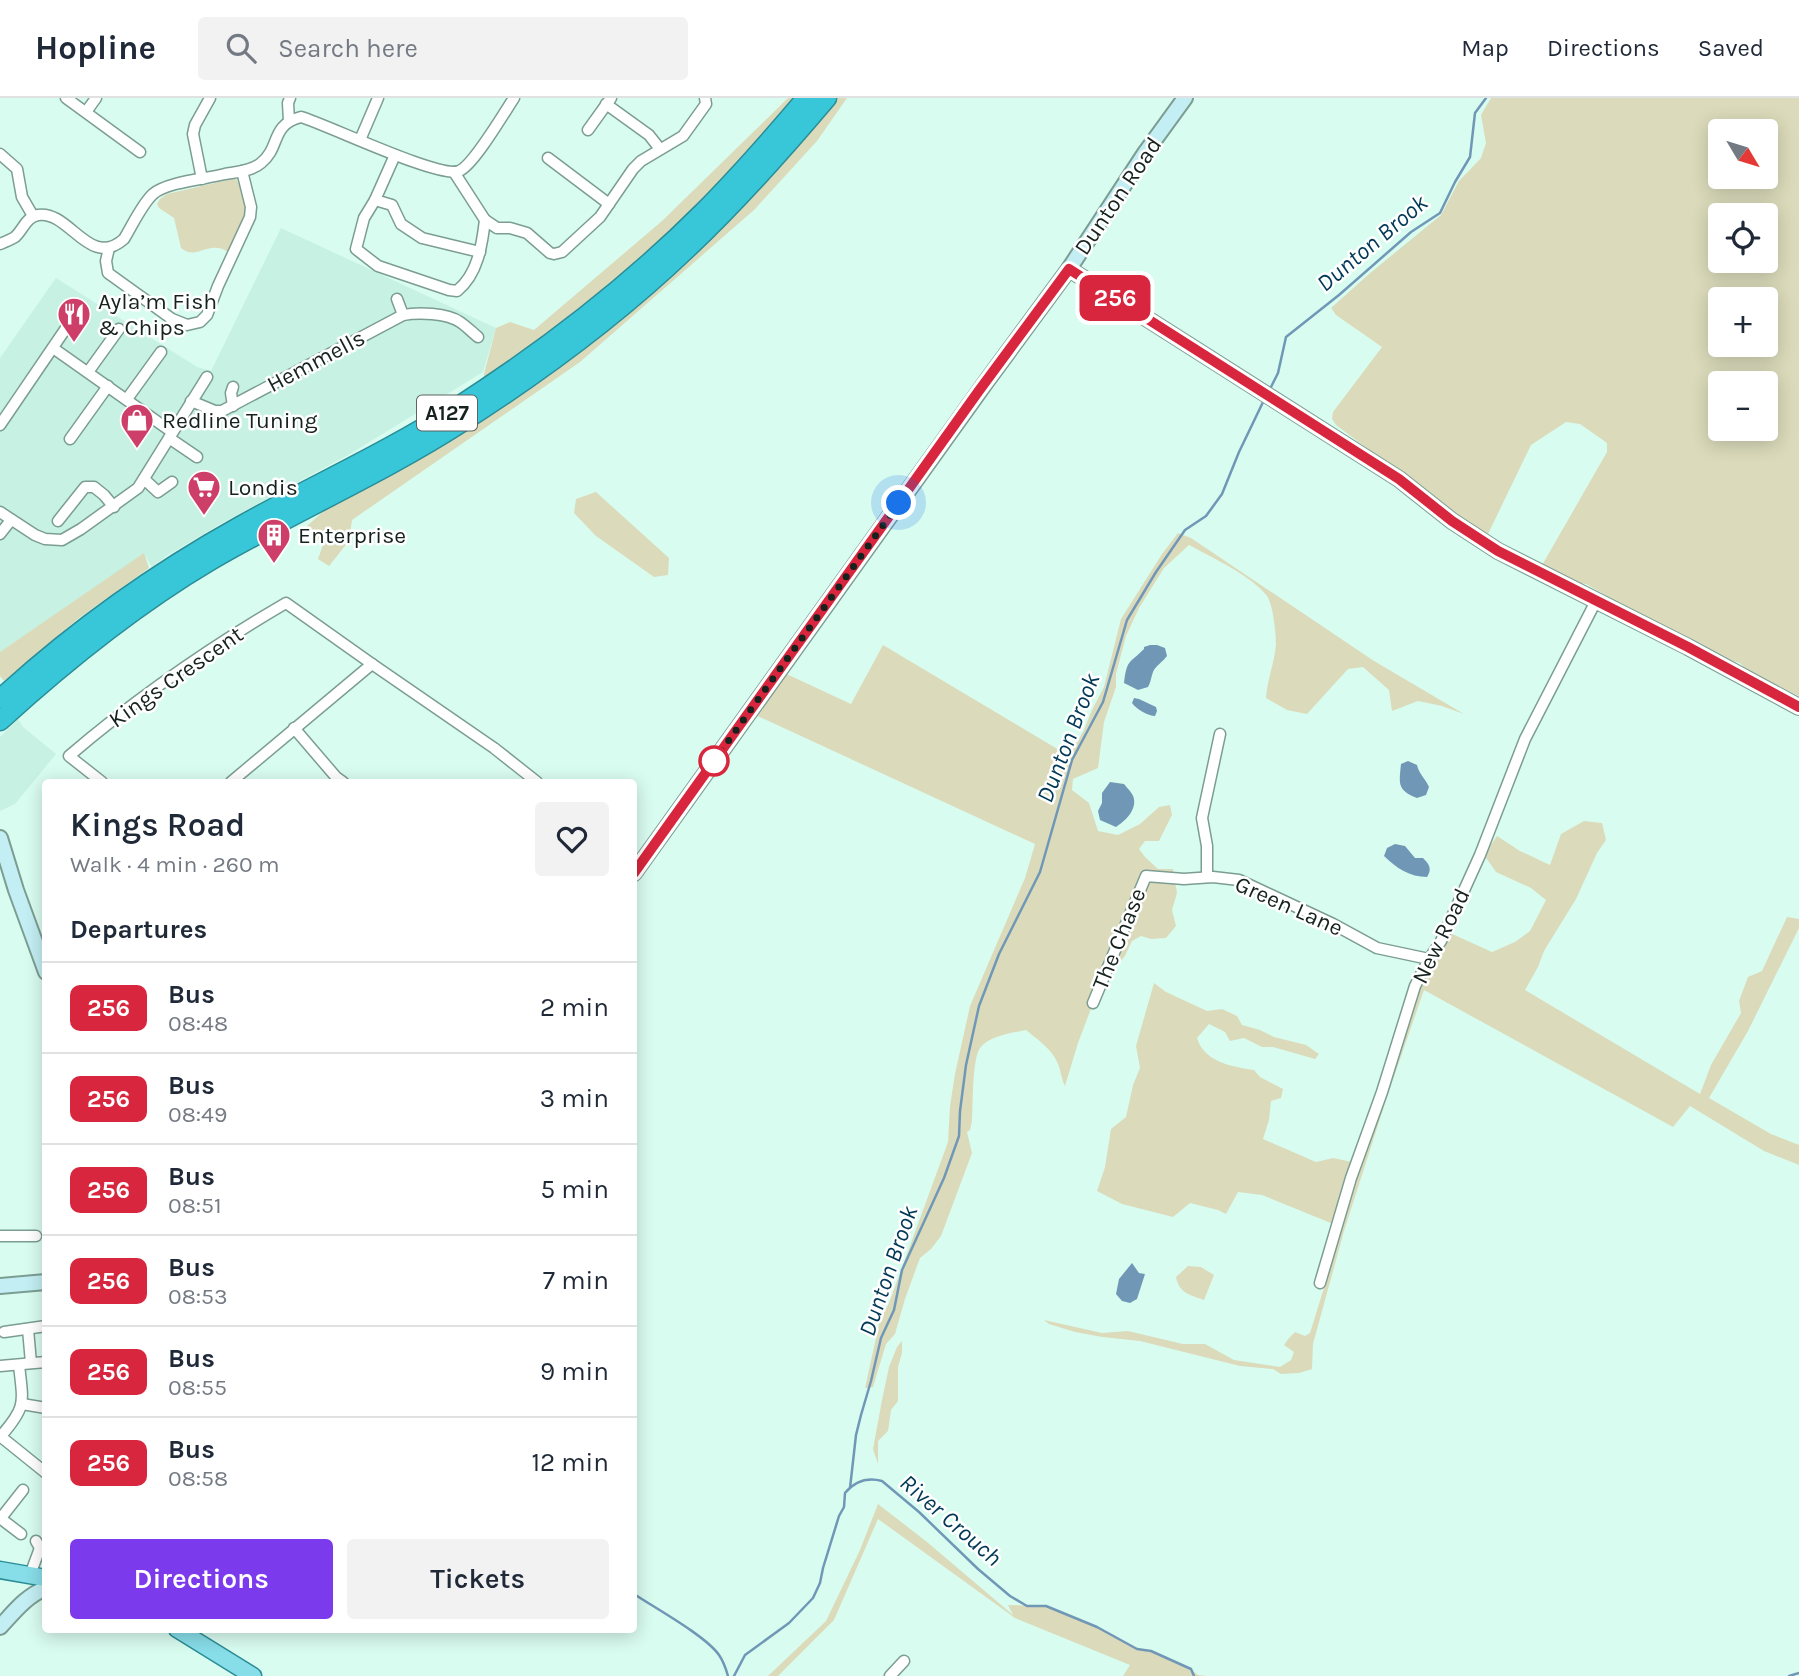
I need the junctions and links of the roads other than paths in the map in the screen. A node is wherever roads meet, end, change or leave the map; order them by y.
1 (66, 98) edge
2 (96, 98) edge
3 (210, 98) edge
4 (289, 98) edge
5 (378, 98) edge
6 (514, 98) edge
7 (705, 98) edge
8 (806, 98) edge
9 (827, 98) edge
10 (1185, 98) edge
11 (609, 101) edge
12 (86, 112) junction
13 (289, 121) junction
14 (588, 130) dead end
15 (360, 140) junction
16 (660, 149) junction
17 (140, 152) dead end
18 (0, 154) edge
19 (395, 155) junction
20 (548, 158) dead end
21 (242, 171) junction
22 (454, 172) junction
23 (202, 179) junction
24 (375, 200) junction
25 (609, 204) junction
26 (33, 216) junction
27 (485, 220) junction
28 (0, 244) edge
29 (109, 248) junction
30 (480, 252) junction
31 (1069, 269) junction
32 (397, 299) dead end
33 (77, 312) dead end
34 (403, 315) junction
35 (119, 329) dead end
36 (478, 337) dead end
37 (53, 348) junction
38 (161, 352) dead end
39 (88, 372) junction
40 (207, 377) dead end
41 (108, 386) junction
42 (233, 387) dead end
43 (127, 399) junction
44 (191, 401) junction
45 (233, 406) junction
46 (0, 425) edge
47 (170, 435) junction
48 (70, 439) dead end
49 (197, 457) dead end
50 (144, 479) junction
51 (172, 482) dead end
52 (114, 507) junction
53 (0, 512) edge
54 (11, 520) junction
55 (58, 521) dead end
56 (0, 534) edge
57 (1596, 601) junction
58 (372, 664) junction
59 (0, 699) edge
60 (1799, 707) edge
61 (0, 720) edge
62 (294, 728) junction
63 (1220, 734) dead end
64 (98, 779) edge
65 (234, 779) edge
66 (340, 779) edge
67 (533, 779) edge
68 (0, 838) edge
69 (638, 857) edge
70 (1146, 876) joint
71 (1207, 876) junction
72 (1429, 959) junction
73 (42, 961) edge
74 (1093, 1003) dead end
75 (0, 1236) edge
76 (36, 1236) dead end
77 (42, 1282) edge
78 (1320, 1283) dead end
79 (0, 1286) edge
80 (42, 1327) edge
81 (28, 1329) junction
82 (4, 1332) dead end
83 (42, 1362) edge
84 (31, 1363) junction
85 (19, 1365) junction
86 (0, 1366) edge
87 (22, 1404) junction
88 (42, 1407) edge
89 (0, 1436) edge
90 (42, 1470) edge
91 (23, 1490) dead end
92 (0, 1518) edge
93 (21, 1534) dead end
94 (36, 1541) dead end
95 (0, 1570) edge
96 (38, 1576) edge
97 (42, 1590) edge
98 (0, 1627) edge
99 (183, 1633) edge
100 (904, 1661) dead end
101 (253, 1676) edge
102 (890, 1676) edge

1 - 12 street
2 - 12 street
3 - 23 street
4 - 13 street
5 - 15 street
6 - 22 street
7 - 16 street
8 - 59 highway, A127
9 - 61 highway, A127
10 - 31 street, Dunton Road
11 - 14 street
11 - 16 street
12 - 17 street
13 - 15 street
13 - 21 street
15 - 19 street
16 - 25 street
18 - 26 street
19 - 22 street
19 - 24 street
20 - 25 street
21 - 23 street
21 - 29 street
22 - 27 street
23 - 29 street
24 - 30 street
24 - 30 street
25 - 27 street
26 - 28 street
26 - 29 street
27 - 30 street
31 - 57 street
31 - 69 street, Dunton Road
32 - 34 street
33 - 37 street
34 - 36 street, Hemmells
34 - 45 street, Hemmells
35 - 39 street
37 - 39 street
37 - 46 street
38 - 43 street
39 - 41 street
40 - 44 street
41 - 43 street
41 - 48 street
42 - 45 street
43 - 47 street
44 - 45 street
44 - 47 street
47 - 49 street
47 - 50 street
50 - 51 street
50 - 52 street
52 - 54 street
52 - 55 street
53 - 54 street
54 - 56 street
57 - 60 street
57 - 72 street, New Road
58 - 62 street
58 - 64 street, Kings Crescent
58 - 67 street
62 - 65 street
62 - 66 street
63 - 71 street
68 - 73 street
70 - 71 street, Green Lane
70 - 74 street, The Chase
71 - 72 street, Green Lane
72 - 78 street, New Road
75 - 76 street
77 - 79 street
80 - 81 street
81 - 82 street
81 - 84 street
83 - 84 street
84 - 85 street
85 - 86 street
85 - 87 street
87 - 88 street
87 - 89 street
89 - 90 street
91 - 92 street
92 - 93 street
94 - 96 street
95 - 96 main road
97 - 98 street
99 - 101 main road
100 - 102 street

